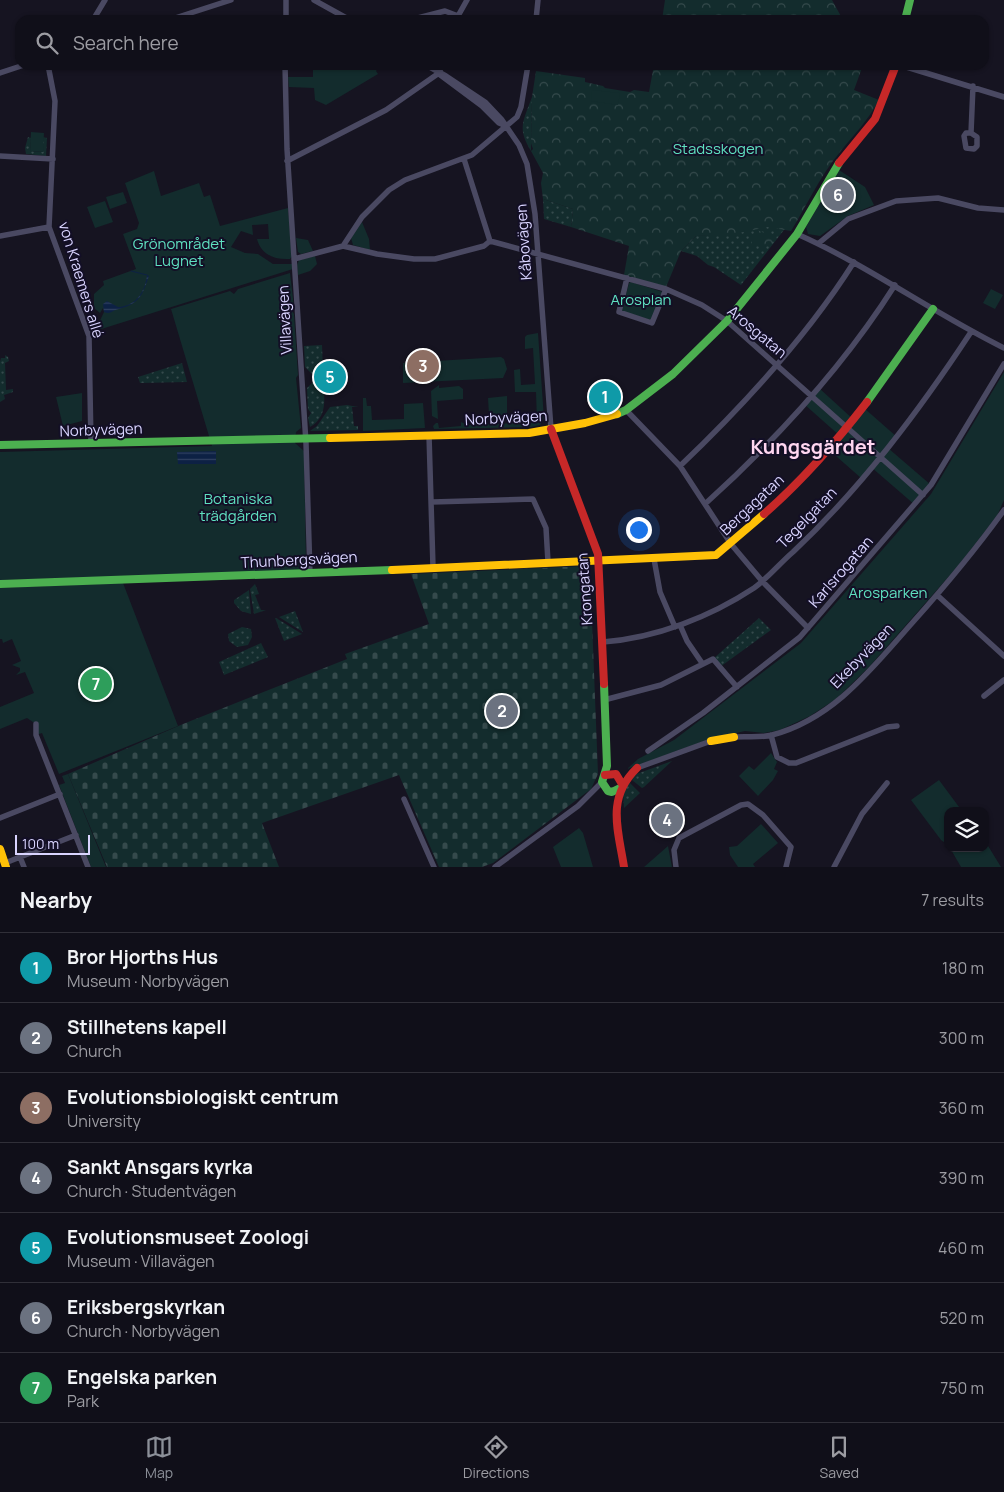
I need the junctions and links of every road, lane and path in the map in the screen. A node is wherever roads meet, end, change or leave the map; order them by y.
1 (105, 0) edge
2 (231, 0) edge
3 (286, 0) edge
4 (314, 0) edge
5 (467, 0) edge
6 (538, 0) edge
7 (910, 0) edge
8 (96, 15) edge
9 (184, 15) edge
10 (286, 15) edge
11 (341, 15) edge
12 (429, 15) edge
13 (454, 15) edge
14 (461, 15) edge
15 (536, 15) edge
16 (906, 15) edge
17 (15, 68) edge
18 (49, 70) edge
19 (285, 70) edge
20 (434, 70) edge
21 (440, 70) edge
22 (527, 70) edge
23 (896, 70) edge
24 (916, 70) edge
25 (0, 73) edge
26 (439, 73) junction
27 (972, 86) junction
28 (1004, 97) edge
29 (506, 126) junction
30 (971, 134) dead end
31 (0, 156) edge
32 (53, 159) junction
33 (464, 159) junction
34 (287, 161) junction
35 (1004, 210) edge
36 (50, 227) junction
37 (796, 234) junction
38 (0, 236) edge
39 (490, 241) junction
40 (819, 243) junction
41 (343, 246) junction
42 (537, 254) junction
43 (294, 259) junction
44 (854, 262) junction
45 (627, 278) junction
46 (895, 286) junction
47 (666, 289) junction
48 (933, 309) junction
49 (727, 321) junction
50 (971, 332) junction
51 (1004, 348) edge
52 (1004, 364) edge
53 (777, 365) junction
54 (812, 396) junction
55 (626, 410) junction
56 (847, 428) junction
57 (551, 429) junction
58 (429, 435) junction
59 (305, 438) junction
60 (91, 444) junction
61 (0, 445) edge
62 (880, 457) junction
63 (680, 466) junction
64 (923, 495) junction
65 (432, 502) junction
66 (705, 504) junction
67 (1004, 510) edge
68 (731, 544) junction
69 (654, 559) junction
70 (598, 560) junction
71 (548, 562) junction
72 (433, 567) junction
73 (310, 574) junction
74 (762, 581) junction
75 (0, 584) edge
76 (937, 595) junction
77 (677, 626) junction
78 (808, 628) junction
79 (602, 642) junction
80 (1004, 656) edge
81 (702, 663) junction
82 (1004, 680) edge
83 (737, 687) junction
84 (984, 696) dead end
85 (604, 700) junction
86 (36, 724) dead end
87 (897, 726) dead end
88 (771, 735) junction
89 (734, 737) joint
90 (710, 741) joint
91 (648, 751) dead end
92 (608, 755) junction
93 (637, 768) junction
94 (616, 773) junction
95 (604, 778) junction
96 (887, 783) dead end
97 (621, 786) junction
98 (608, 791) junction
99 (60, 794) junction
100 (590, 796) junction
101 (404, 799) dead end
102 (616, 808) junction
103 (0, 818) edge
104 (76, 835) junction
105 (0, 849) edge
106 (20, 857) junction
107 (6, 865) edge
108 (24, 867) edge
109 (88, 867) edge
110 (434, 867) edge
111 (495, 867) edge
112 (624, 867) edge
113 (676, 867) edge
114 (786, 867) edge
115 (834, 867) edge

1 - 8 street
2 - 9 street
3 - 10 street
4 - 11 street
5 - 14 street
6 - 15 street
7 - 16 street
12 - 13 street
17 - 25 street
18 - 32 street, von Kraemers allé
19 - 34 street, Villavägen
20 - 26 street, Kåbovägen
21 - 26 street
22 - 29 street
23 - 37 street, Norbyvägen
24 - 27 street
26 - 29 street, Kåbovägen
26 - 34 street
27 - 28 street
27 - 30 street
29 - 33 street
29 - 42 street, Kåbovägen
31 - 32 street
32 - 36 street, von Kraemers allé
33 - 39 street
33 - 41 street
34 - 43 street, Villavägen
35 - 40 street
36 - 38 street
36 - 60 street, von Kraemers allé
37 - 40 street
37 - 49 street, Norbyvägen
39 - 41 street
39 - 42 street, Arosgatan
40 - 44 street
41 - 43 street
42 - 45 street, Arosgatan
42 - 57 street, Kåbovägen
43 - 59 street, Villavägen
44 - 46 street
44 - 53 street
45 - 47 street, Arosgatan
45 - 47 street
46 - 48 street
46 - 54 street
47 - 49 street, Arosgatan
48 - 50 street
48 - 56 street, Bergagatan
49 - 53 street, Arosgatan
49 - 55 street, Norbyvägen
50 - 51 street
50 - 62 street, Tegelgatan
52 - 64 street, Karlsrogatan
53 - 54 street, Arosgatan
53 - 63 street
54 - 56 street, Arosgatan
54 - 66 street
55 - 57 street, Norbyvägen
55 - 63 street
56 - 62 street, Arosgatan
56 - 68 street, Bergagatan
57 - 58 street, Norbyvägen
57 - 70 street, Krongatan
58 - 59 street, Norbyvägen
58 - 65 street
59 - 60 street, Norbyvägen
59 - 73 street, Villavägen
60 - 61 street, Norbyvägen
62 - 64 street, Arosgatan
62 - 74 street, Tegelgatan
63 - 66 street
64 - 78 street, Karlsrogatan
65 - 71 street
65 - 72 street
66 - 68 street
67 - 76 street, Ekebyvägen
68 - 69 street, Bergagatan
68 - 74 street
69 - 70 street, Bergagatan
69 - 77 street
70 - 71 street, Thunbergsvägen
70 - 79 street, Krongatan
71 - 72 street, Thunbergsvägen
72 - 73 street, Thunbergsvägen
73 - 75 street, Thunbergsvägen
74 - 77 street, Tegelgatan
74 - 78 street
76 - 80 street
76 - 88 street, Ekebyvägen
77 - 79 street, Tegelgatan
77 - 81 street
78 - 83 street, Karlsrogatan
79 - 85 street, Krongatan
81 - 83 street
81 - 85 street
82 - 84 street
83 - 91 street, Karlsrogatan
85 - 92 street, Krongatan
86 - 99 street
87 - 88 street
88 - 89 street, Ekebyvägen
89 - 90 street, Ekebyvägen
90 - 93 street, Ekebyvägen
92 - 94 street, Krongatan
92 - 95 street, Krongatan
93 - 94 street, Ekebyvägen
93 - 97 street, Ekebyvägen
94 - 95 street
94 - 97 street
95 - 98 street
95 - 100 street
96 - 115 street
97 - 98 street
97 - 102 street
98 - 100 street
98 - 102 street
99 - 103 street
99 - 104 street
100 - 111 street
101 - 110 street
102 - 112 street
104 - 106 street
104 - 109 street
105 - 107 street
106 - 107 street
106 - 108 street
113 - 114 street

